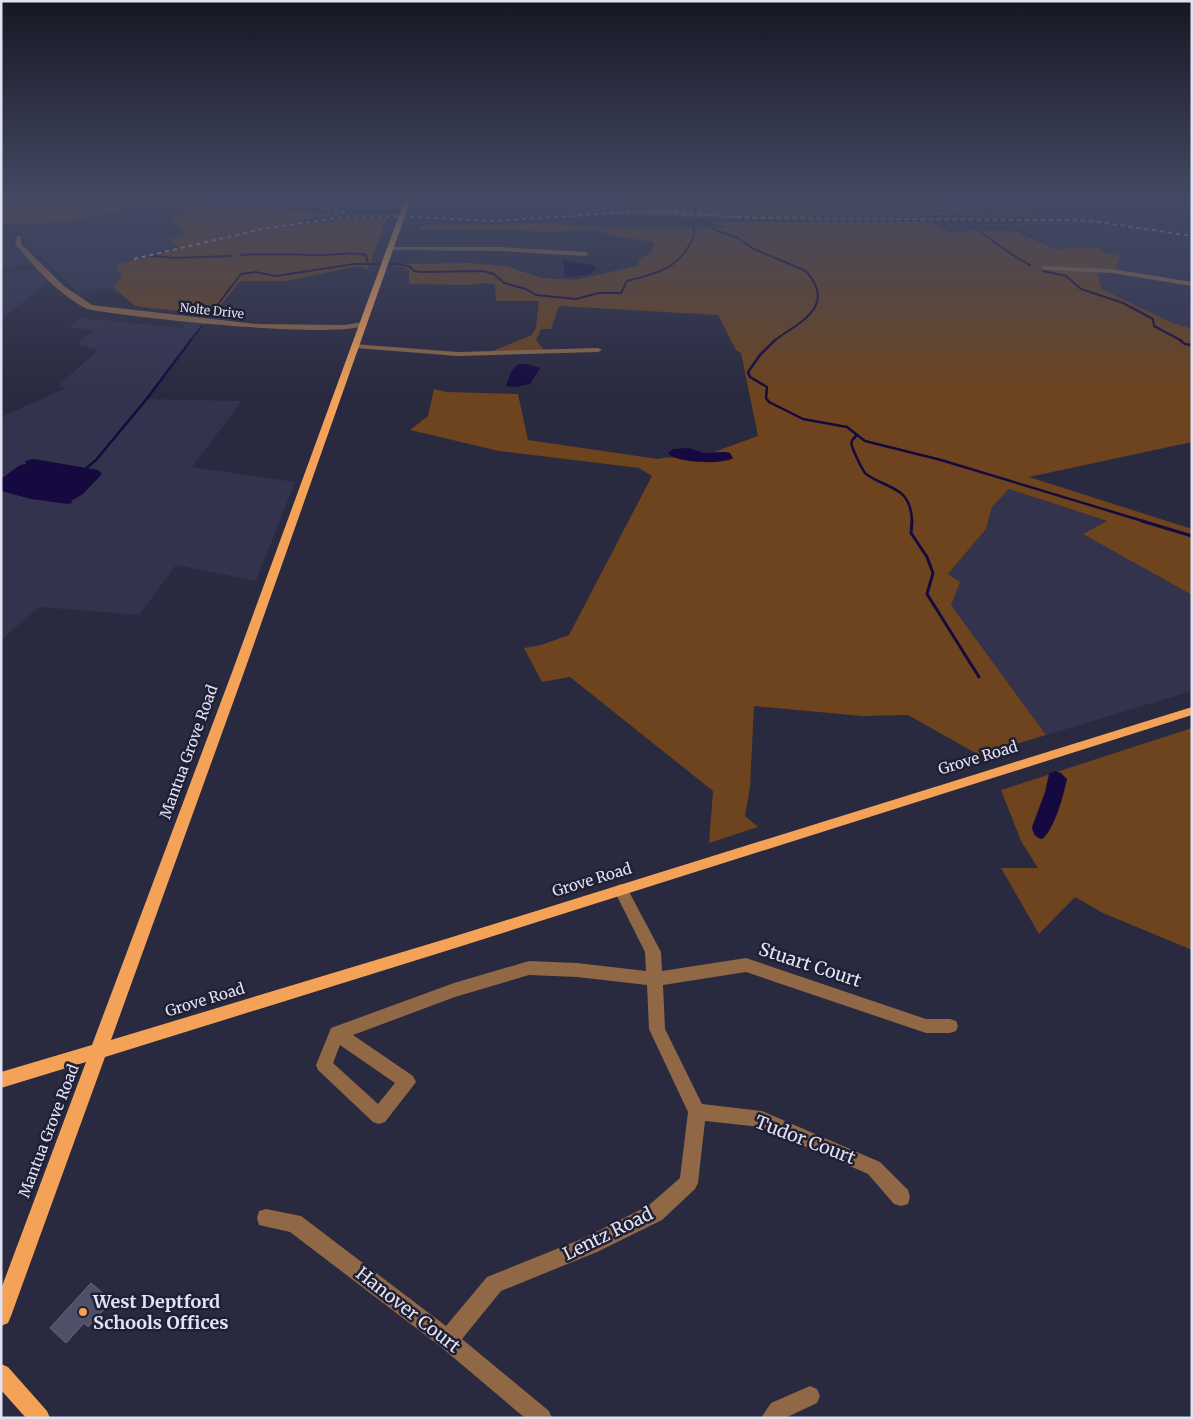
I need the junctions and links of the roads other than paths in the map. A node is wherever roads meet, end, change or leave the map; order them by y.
1 (39, 265) edge
2 (385, 265) edge
3 (1046, 268) dead end
4 (1192, 284) edge
5 (361, 329) junction
6 (356, 346) junction
7 (598, 350) dead end
8 (1192, 711) edge
9 (621, 890) junction
10 (656, 979) junction
11 (950, 1026) dead end
12 (337, 1033) junction
13 (99, 1051) junction
14 (1, 1080) edge
15 (697, 1112) junction
16 (901, 1197) dead end
17 (266, 1218) dead end
18 (1, 1316) edge
19 (448, 1340) junction
20 (1, 1374) edge
21 (810, 1396) dead end
22 (40, 1418) edge
23 (542, 1418) edge
24 (771, 1418) edge

1 - 5 street, Nolte Drive
2 - 5 main road, Mantua Grove Road
3 - 4 street
5 - 6 main road, Mantua Grove Road
6 - 7 street
6 - 13 main road, Mantua Grove Road
8 - 9 main road, Grove Road
9 - 10 street
9 - 13 main road, Grove Road
10 - 11 street, Stuart Court
10 - 12 street, Stuart Court
10 - 15 street
12 - 12 street
13 - 14 main road, Grove Road
13 - 18 main road, Mantua Grove Road
15 - 16 street, Tudor Court
15 - 19 street, Lentz Road
17 - 19 street, Hanover Court
19 - 23 street, Hanover Court
20 - 22 main road
21 - 24 street

